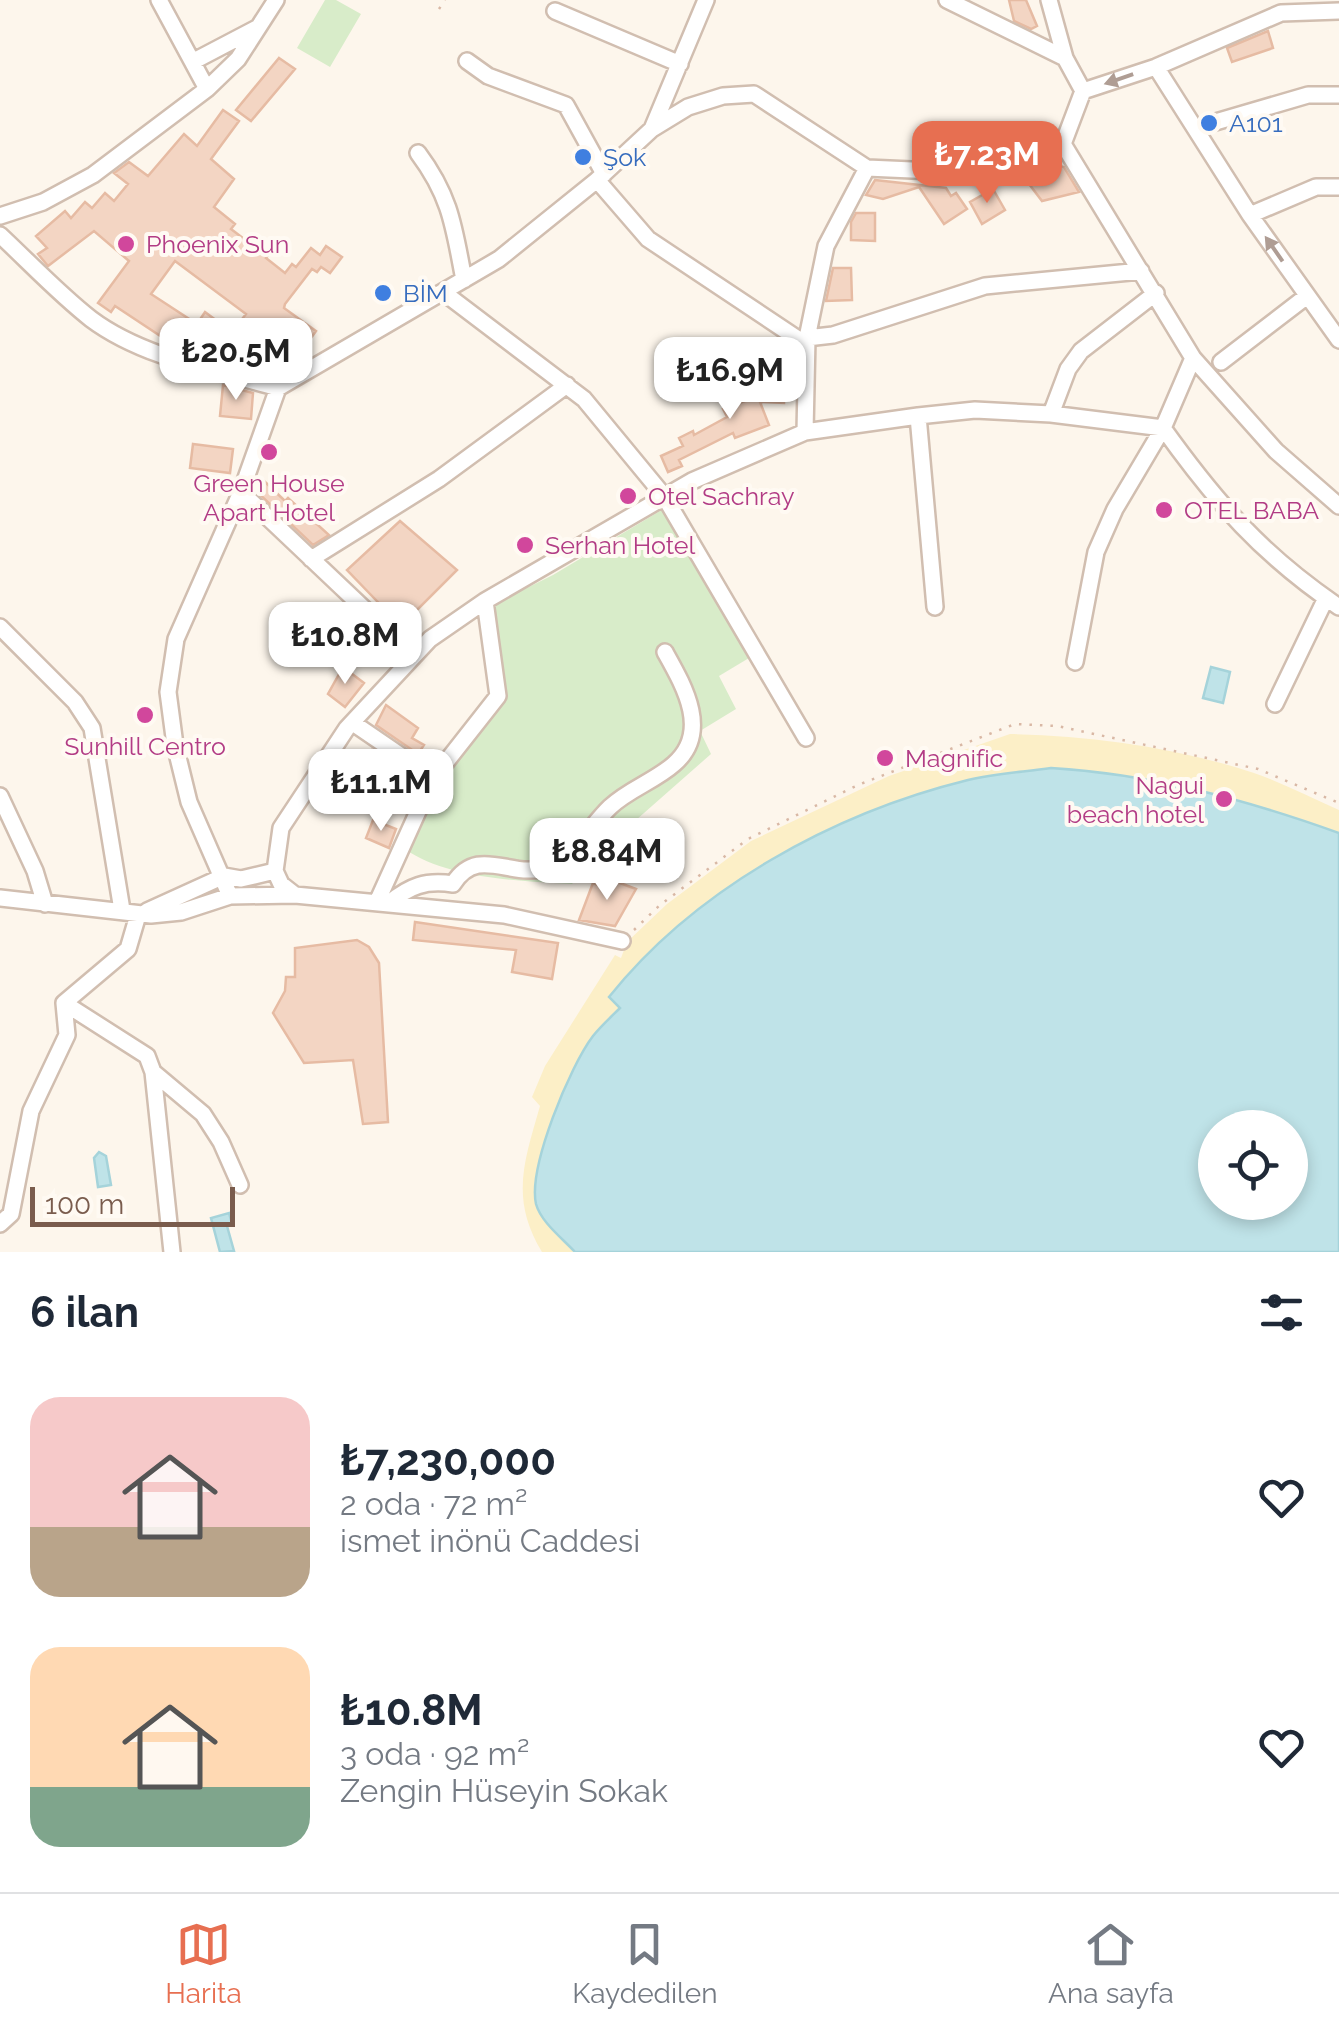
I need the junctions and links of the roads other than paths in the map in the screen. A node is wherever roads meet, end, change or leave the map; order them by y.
1 (159, 0) edge
2 (276, 0) edge
3 (706, 0) edge
4 (947, 0) edge
5 (1049, 0) edge
6 (1279, 6) edge
7 (554, 11) dead end
8 (1339, 11) edge
9 (262, 25) junction
10 (1065, 58) junction
11 (194, 61) junction
12 (467, 61) dead end
13 (680, 64) junction
14 (1156, 66) junction
15 (207, 89) junction
16 (1082, 91) junction
17 (1339, 95) edge
18 (1195, 128) junction
19 (652, 129) junction
20 (1063, 144) junction
21 (418, 154) dead end
22 (867, 168) junction
23 (600, 177) junction
24 (1339, 187) edge
25 (1250, 215) junction
26 (0, 216) edge
27 (0, 236) edge
28 (1141, 271) junction
29 (464, 280) junction
30 (443, 292) junction
31 (1156, 294) junction
32 (1307, 296) junction
33 (806, 338) junction
34 (1339, 340) edge
35 (1193, 358) junction
36 (1222, 362) dead end
37 (566, 385) junction
38 (278, 388) junction
39 (1051, 414) junction
40 (918, 416) junction
41 (1164, 428) junction
42 (805, 432) junction
43 (241, 492) junction
44 (664, 496) junction
45 (1339, 506) edge
46 (312, 559) junction
47 (485, 602) junction
48 (1332, 602) edge
49 (935, 607) dead end
50 (0, 627) edge
51 (665, 652) dead end
52 (414, 656) junction
53 (1075, 662) dead end
54 (1274, 704) dead end
55 (352, 722) junction
56 (806, 738) dead end
57 (436, 779) junction
58 (0, 796) edge
59 (275, 872) junction
60 (224, 876) junction
61 (296, 895) junction
62 (230, 896) junction
63 (0, 898) edge
64 (383, 902) junction
65 (45, 904) junction
66 (130, 912) junction
67 (622, 941) road end
68 (64, 1003) junction
69 (153, 1072) junction
70 (240, 1184) dead end
71 (0, 1224) edge
72 (172, 1252) edge

1 - 11 street
2 - 9 street
3 - 13 street
4 - 10 street
5 - 10 street
6 - 8 street
6 - 14 street
7 - 13 street
9 - 11 street
9 - 15 street
10 - 16 street
11 - 15 street
12 - 23 street
13 - 19 street
14 -> 16 street
14 - 18 street
15 - 26 street
16 - 20 street
17 - 18 street
18 - 25 street
19 - 22 street
19 - 23 street
20 - 22 street
20 - 28 street
21 - 29 street
22 - 33 street
23 - 29 street
23 - 33 street
24 - 25 street
32 -> 25 street
27 - 38 street
28 - 31 street
28 - 33 street
29 - 30 street
30 - 37 street
30 - 38 street
31 - 35 street
31 - 39 street
32 - 34 street
32 - 36 street
33 - 42 street
35 - 41 street
35 - 45 street
37 - 44 street
37 - 46 street
38 - 43 street
39 - 40 street
39 - 41 street
40 - 42 street
40 - 49 street
41 - 48 street
41 - 53 street
42 - 44 street
43 - 46 street
43 - 60 street
44 - 47 street
44 - 56 street
46 - 52 street
47 - 52 street
47 - 57 street
48 - 54 street
50 - 66 street
51 - 64 street
52 - 55 street
55 - 57 street
55 - 59 street
57 - 64 street
58 - 65 street
59 - 60 street
59 - 61 street
60 - 62 street
60 - 66 street
61 - 62 street
61 - 64 street
62 - 66 street
63 - 65 street
64 - 67 street
65 - 66 street
66 - 68 street
68 - 69 street
68 - 71 street
69 - 70 street
69 - 72 street

